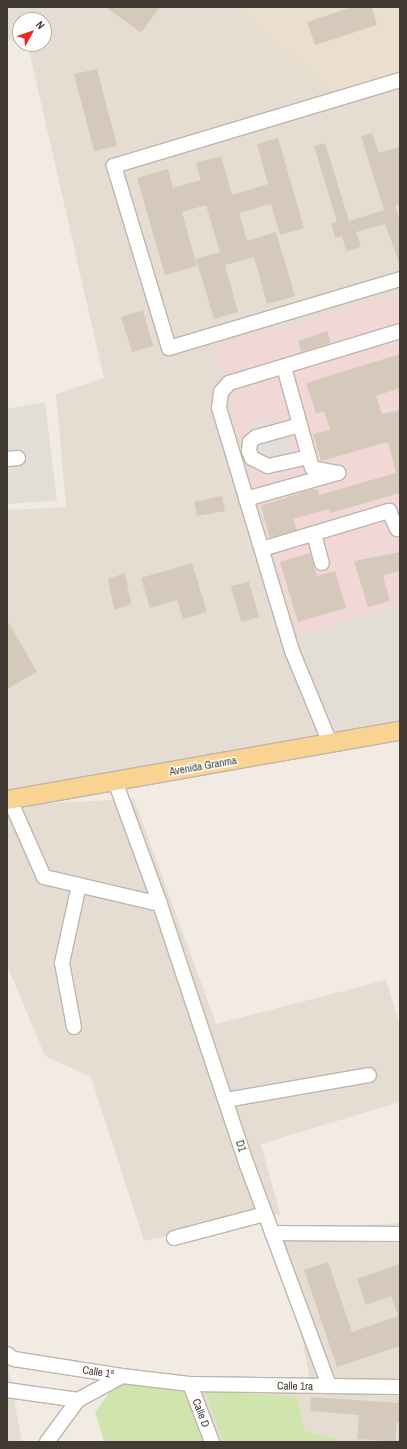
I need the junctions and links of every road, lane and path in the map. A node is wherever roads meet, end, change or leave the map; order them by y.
1 (400, 80) edge
2 (400, 279) edge
3 (400, 331) edge
4 (284, 367) junction
5 (300, 425) junction
6 (310, 462) junction
7 (246, 499) junction
8 (397, 529) dead end
9 (314, 534) junction
10 (262, 549) junction
11 (322, 563) dead end
12 (400, 731) edge
13 (330, 743) junction
14 (115, 781) junction
15 (8, 800) edge
16 (80, 885) junction
17 (160, 904) junction
18 (74, 1027) dead end
19 (369, 1075) dead end
20 (226, 1100) junction
21 (265, 1214) junction
22 (272, 1233) junction
23 (400, 1234) edge
24 (174, 1238) dead end
25 (7, 1354) edge
26 (122, 1376) junction
27 (190, 1384) junction
28 (329, 1386) junction
29 (400, 1387) edge
30 (7, 1390) edge
31 (78, 1400) junction
32 (47, 1442) edge
33 (212, 1442) edge

1 - 2 street
3 - 4 street
4 - 5 street
4 - 7 street
5 - 6 street
5 - 6 street
6 - 7 street
7 - 10 street
8 - 9 street
9 - 10 street
9 - 11 street
10 - 13 street
12 - 13 main road, Avenida Granma
13 - 14 main road, Avenida Granma
14 - 15 main road, Avenida Granma
14 - 17 street, D1
15 - 16 street
16 - 17 street
16 - 18 street
17 - 20 street, D1
19 - 20 street
20 - 21 street, D1
21 - 22 street, D1
21 - 24 street
22 - 23 street
22 - 28 street, D1
25 - 26 street, Calle 1ª
26 - 27 street, Calle 1ª
26 - 31 street
27 - 28 street, Calle 1ra
27 - 33 street, Calle D
28 - 29 street, Calle 1ra
30 - 31 street
31 - 32 street

